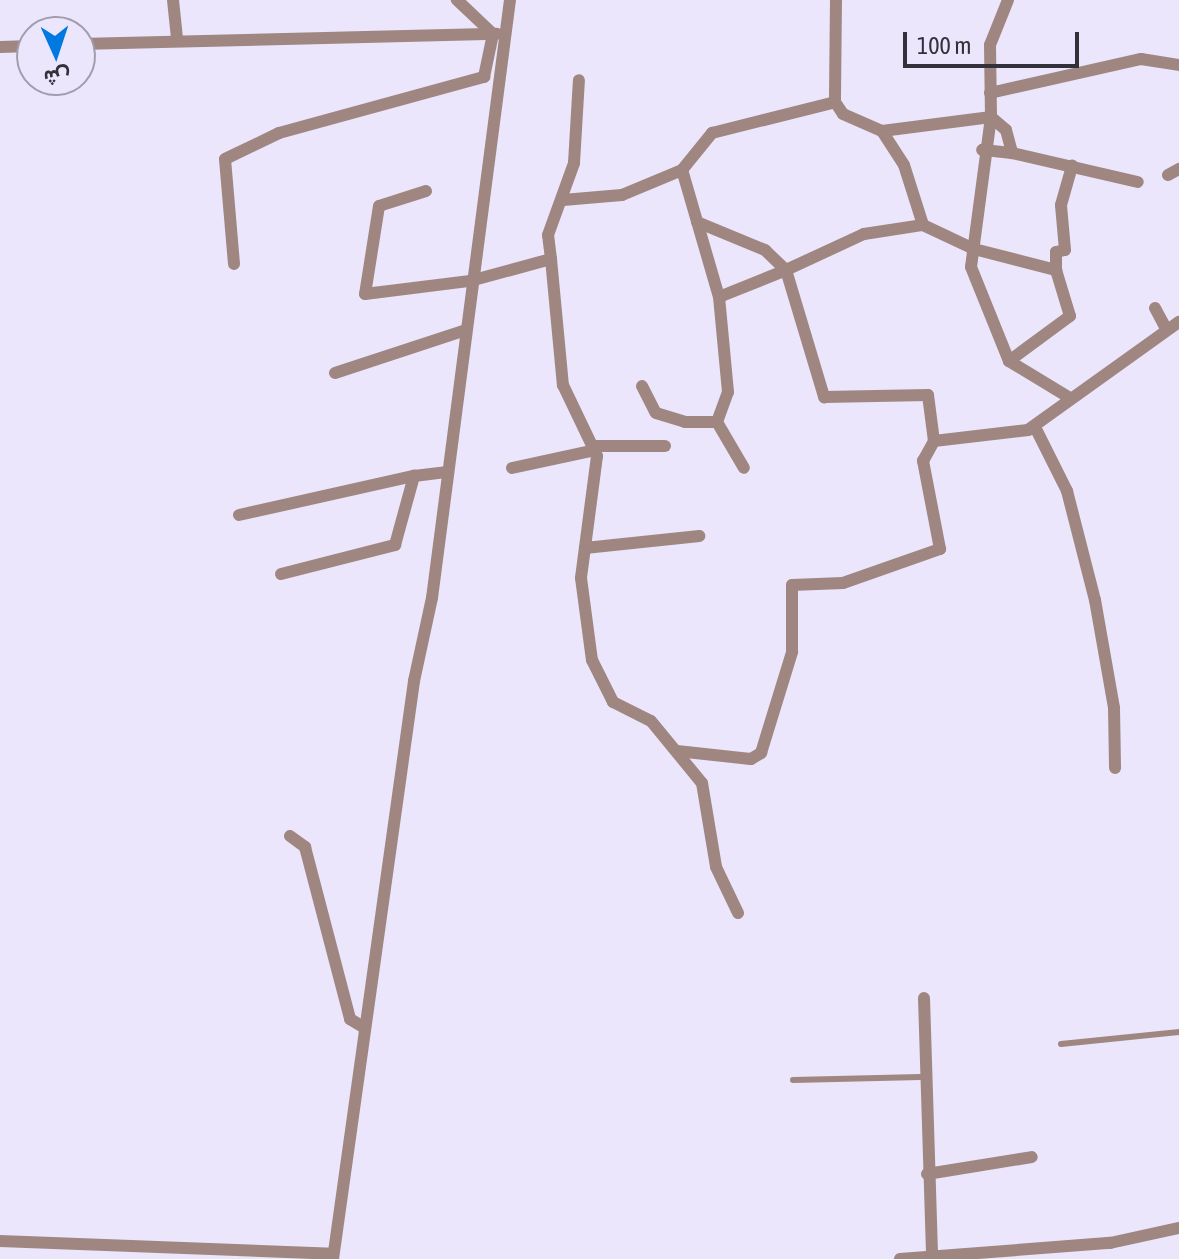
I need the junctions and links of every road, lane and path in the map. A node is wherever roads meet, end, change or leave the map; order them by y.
1 (173, 0) edge
2 (457, 0) edge
3 (510, 0) edge
4 (836, 0) edge
5 (1008, 0) edge
6 (499, 34) junction
7 (177, 39) junction
8 (96, 43) edge
9 (497, 56) junction
10 (1179, 65) edge
11 (579, 80) dead end
12 (990, 93) junction
13 (835, 102) junction
14 (991, 117) junction
15 (882, 131) junction
16 (982, 150) junction
17 (1012, 153) junction
18 (1072, 166) junction
19 (682, 170) junction
20 (1138, 182) dead end
21 (426, 191) dead end
22 (563, 200) junction
23 (697, 222) junction
24 (923, 225) junction
25 (974, 249) junction
26 (551, 259) junction
27 (234, 264) dead end
28 (786, 270) junction
29 (1056, 270) junction
30 (470, 281) junction
31 (719, 297) junction
32 (1155, 308) dead end
33 (1179, 322) edge
34 (1166, 329) junction
35 (463, 331) junction
36 (1009, 361) junction
37 (335, 373) dead end
38 (642, 386) dead end
39 (1070, 398) junction
40 (717, 422) junction
41 (1035, 427) junction
42 (934, 441) junction
43 (665, 446) dead end
44 (595, 448) junction
45 (512, 468) dead end
46 (744, 468) dead end
47 (446, 472) junction
48 (414, 476) junction
49 (239, 515) dead end
50 (699, 536) dead end
51 (585, 548) junction
52 (281, 574) dead end
53 (677, 751) junction
54 (1115, 768) dead end
55 (290, 836) dead end
56 (738, 913) dead end
57 (924, 998) dead end
58 (365, 1028) junction
59 (1179, 1032) edge
60 (1061, 1044) dead end
61 (921, 1077) junction
62 (793, 1080) dead end
63 (1032, 1157) dead end
64 (927, 1174) junction
65 (1179, 1228) edge
66 (0, 1241) edge
67 (333, 1256) edge
68 (977, 1257) edge
69 (932, 1258) edge
70 (900, 1259) edge

1 - 7 street
2 - 6 street
3 - 6 street
4 - 13 street
5 - 12 street
6 - 7 street
6 - 9 street
7 - 8 street
9 - 27 street
9 - 30 street
10 - 12 street
11 - 22 street
12 - 14 street
13 - 15 street
13 - 19 street
14 - 15 street
14 - 16 street
14 - 17 street
15 - 24 street
16 - 17 street
16 - 25 street
17 - 18 street
18 - 20 street
18 - 29 street
19 - 22 street
19 - 23 street
21 - 30 street
22 - 26 street
23 - 28 street
23 - 31 street
24 - 25 street
24 - 28 street
25 - 29 street
25 - 36 street
26 - 30 street
26 - 44 street
28 - 31 street
28 - 42 street
29 - 36 street
30 - 35 street
31 - 40 street
32 - 34 street
33 - 34 street
34 - 39 street
35 - 37 street
35 - 47 street
36 - 39 street
38 - 40 street
39 - 41 street
40 - 46 street
41 - 42 street
41 - 54 street
42 - 53 street
43 - 44 street
44 - 45 street
44 - 51 street
47 - 48 street
47 - 58 street
48 - 49 street
48 - 52 street
50 - 51 street
51 - 53 street
53 - 56 street
55 - 58 street
57 - 61 street
58 - 67 street
59 - 60 lane
61 - 62 lane
61 - 64 street
63 - 64 street
64 - 69 street
65 - 68 street
66 - 67 street
68 - 69 street
69 - 70 street

